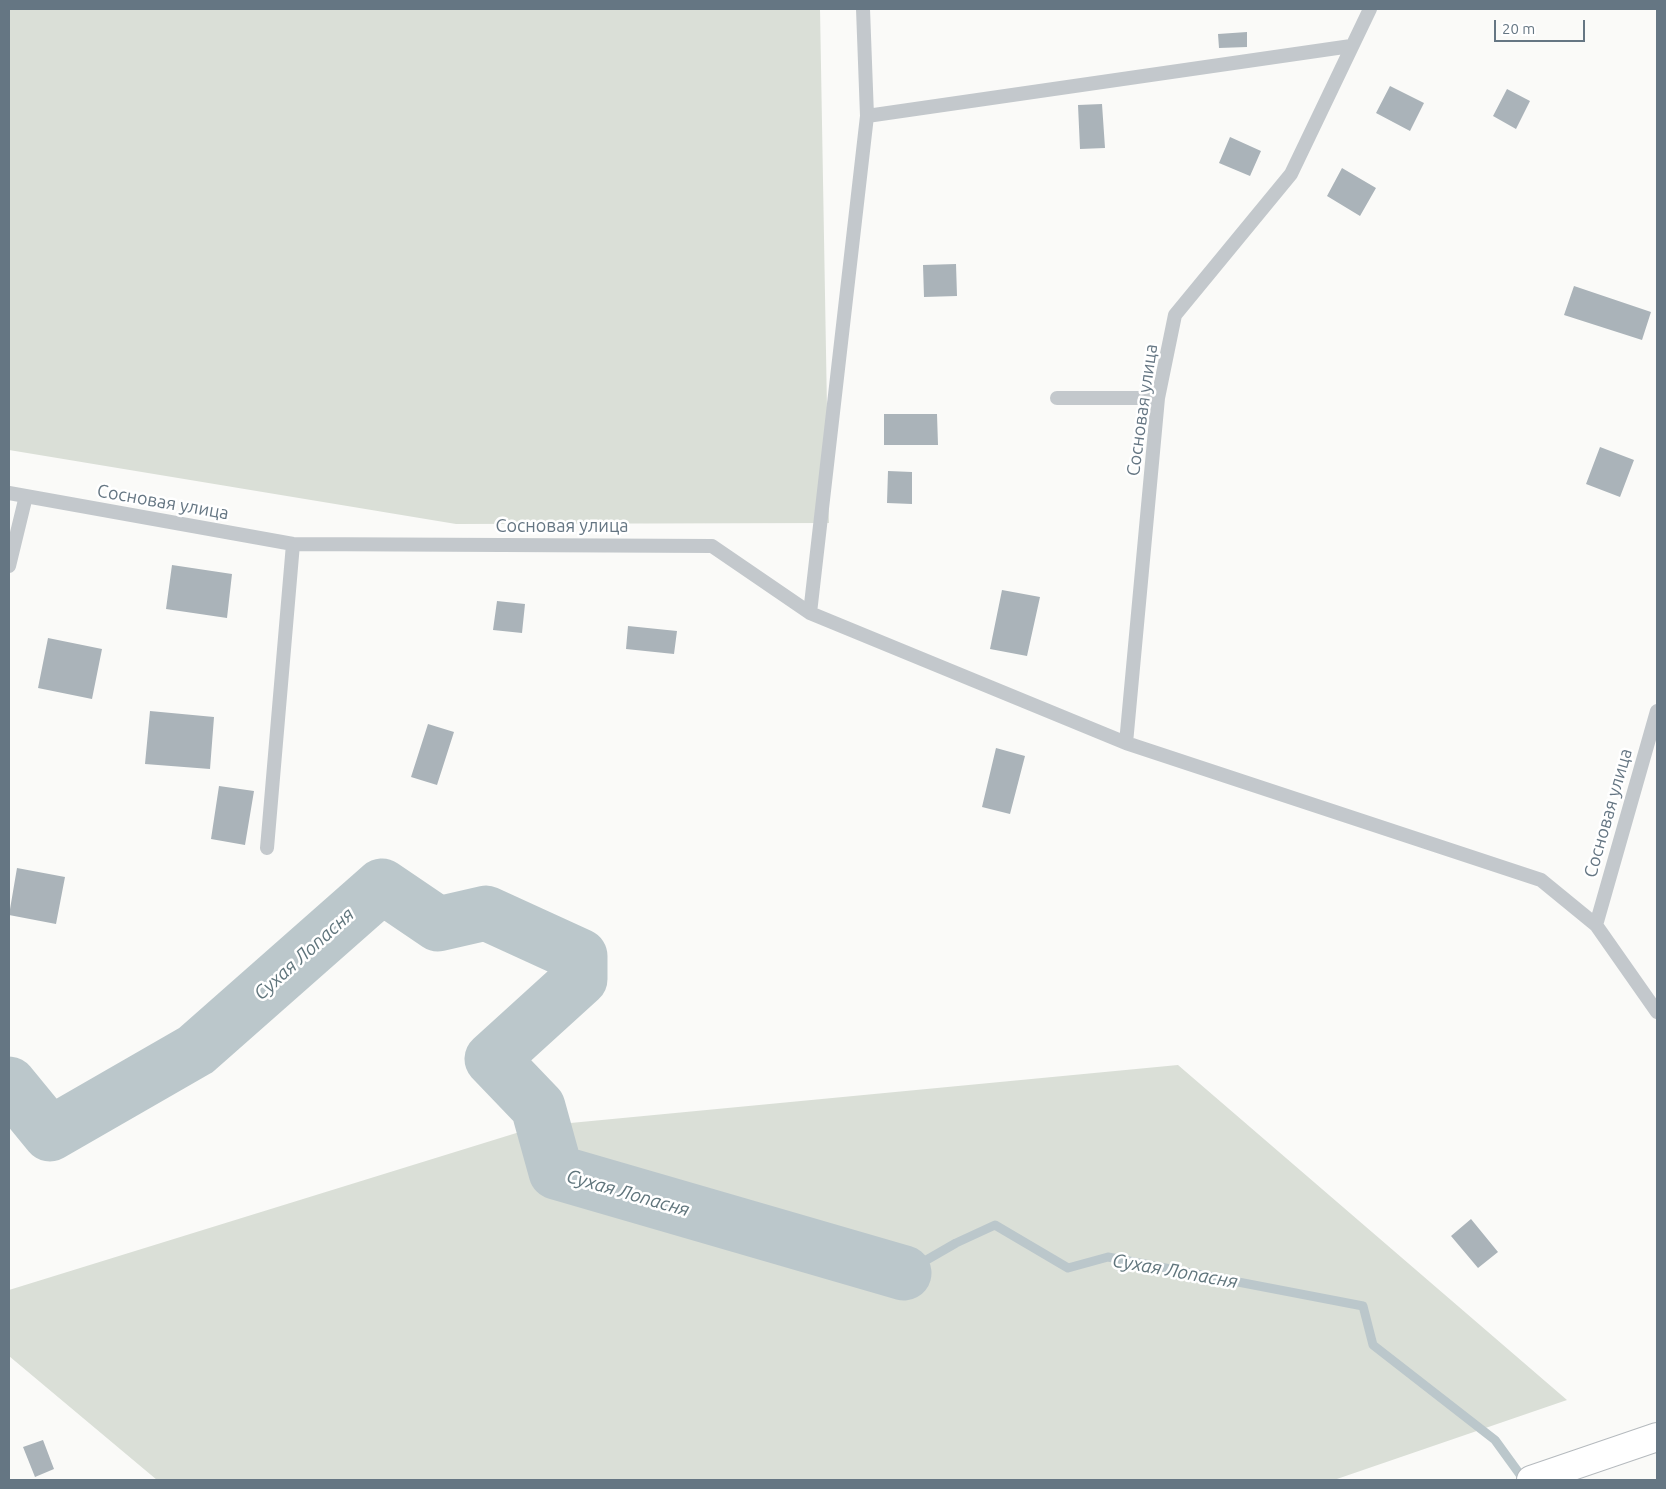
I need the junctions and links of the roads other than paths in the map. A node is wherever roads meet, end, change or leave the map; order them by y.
1 (863, 9) edge
2 (1370, 9) edge
3 (1351, 46) junction
4 (867, 116) junction
5 (1057, 398) dead end
6 (1158, 398) junction
7 (9, 493) edge
8 (26, 496) junction
9 (293, 544) junction
10 (9, 566) edge
11 (810, 613) junction
12 (1657, 711) edge
13 (1126, 743) junction
14 (266, 848) dead end
15 (1596, 925) junction
16 (1657, 1012) edge
17 (1657, 1437) edge
18 (1531, 1480) edge

1 - 4 lane
2 - 3 lane, Сосновая улица
3 - 4 lane
3 - 6 lane, Сосновая улица
4 - 11 lane
5 - 6 lane
6 - 13 lane, Сосновая улица
7 - 8 lane, Сосновая улица
8 - 9 lane, Сосновая улица
8 - 10 lane
9 - 11 lane, Сосновая улица
9 - 14 lane
11 - 13 lane, Сосновая улица
12 - 15 lane, Сосновая улица
13 - 15 lane, Сосновая улица
15 - 16 lane, Сосновая улица
17 - 18 main road

